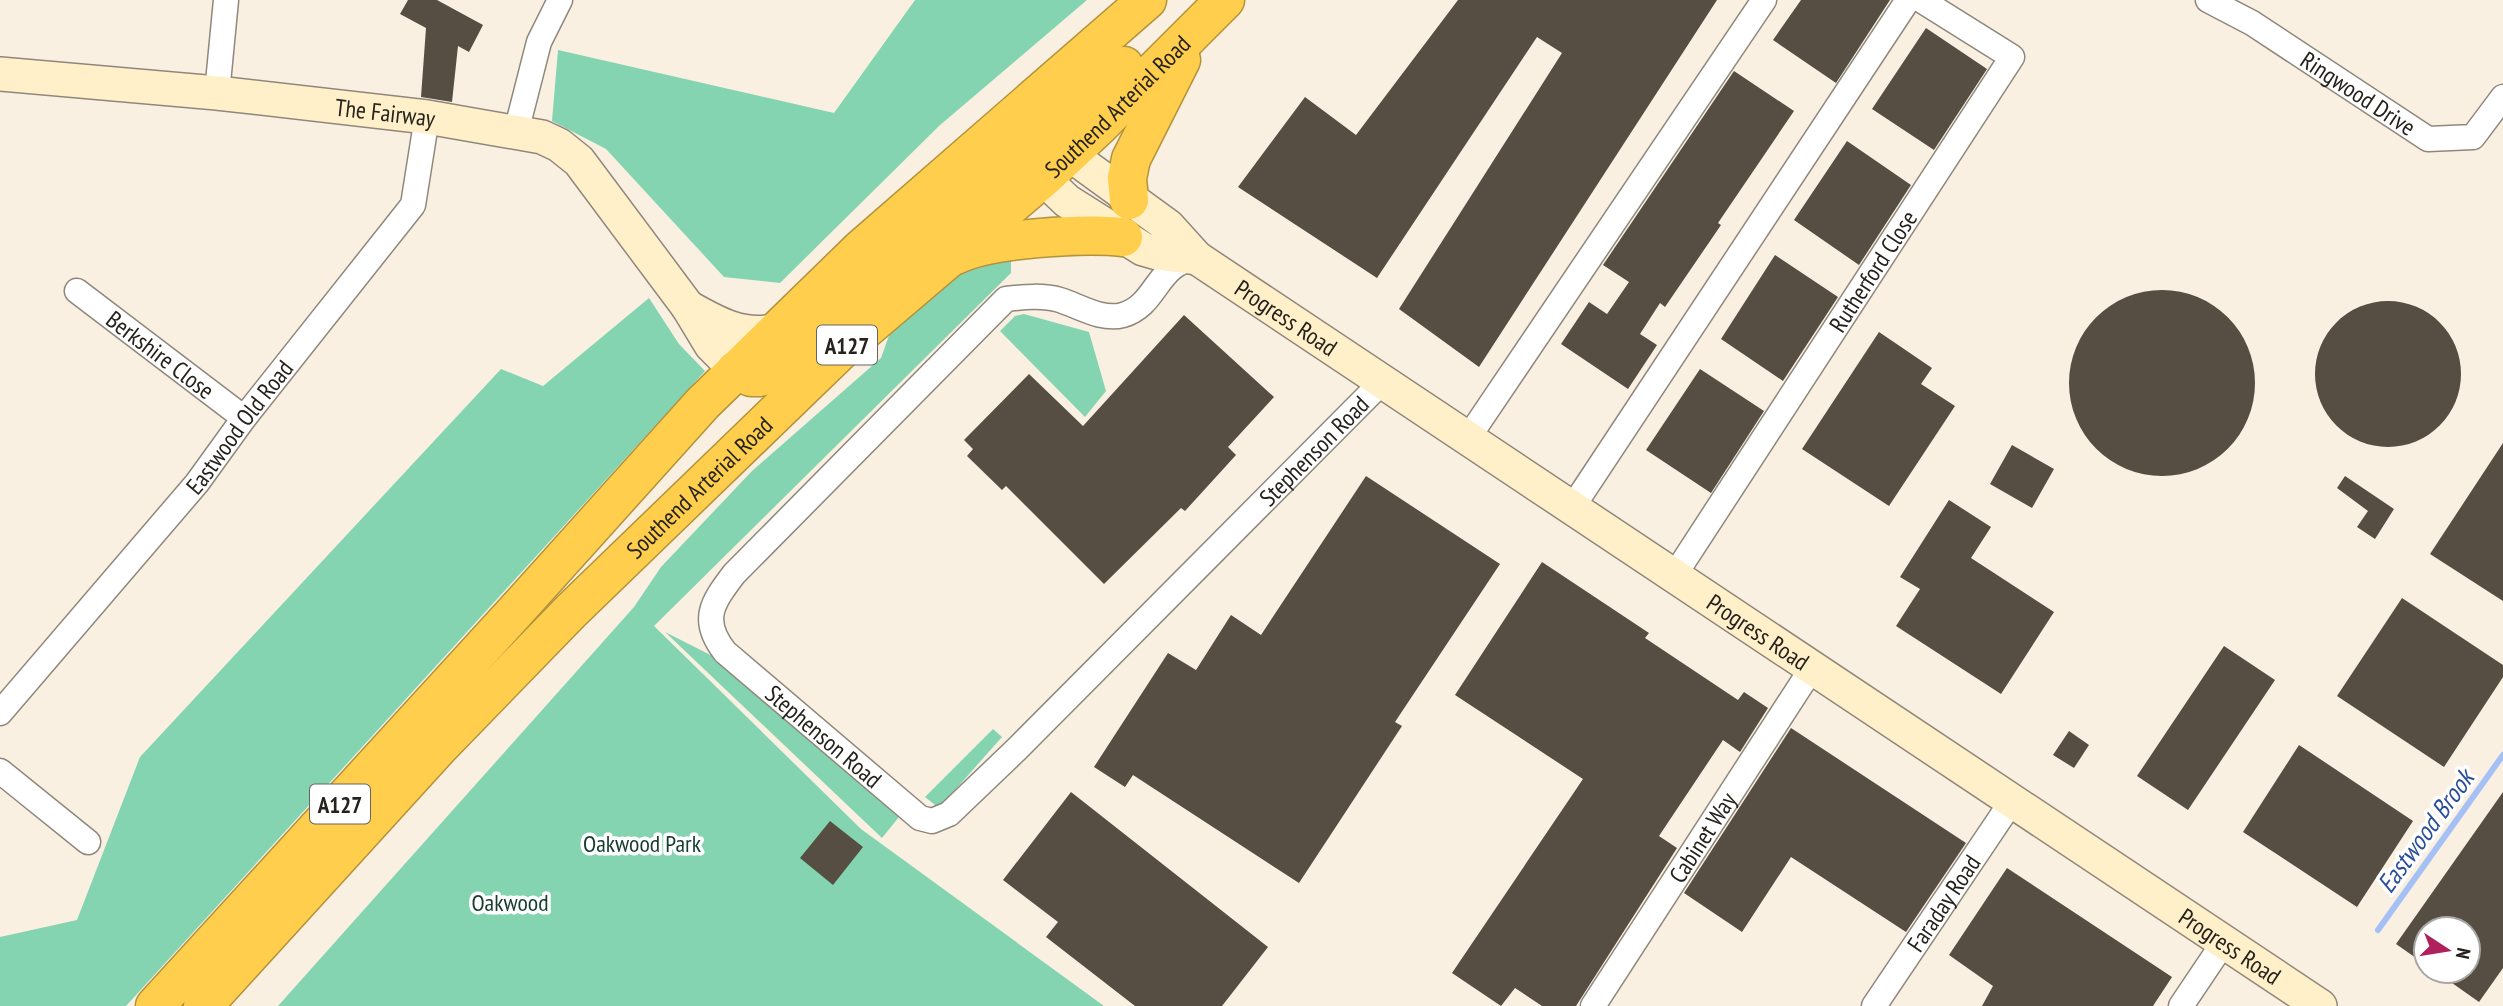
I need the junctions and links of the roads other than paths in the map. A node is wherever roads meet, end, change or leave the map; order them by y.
1 (226, 0) edge
2 (560, 0) edge
3 (1147, 0) edge
4 (1225, 0) edge
5 (1764, 0) edge
6 (1908, 0) edge
7 (1921, 0) edge
8 (2208, 0) edge
9 (1199, 14) edge
10 (0, 74) edge
11 (217, 93) junction
12 (2503, 97) edge
13 (427, 117) junction
14 (516, 132) junction
15 (1031, 144) junction
16 (1129, 200) junction
17 (1133, 243) junction
18 (1197, 258) junction
19 (943, 262) junction
20 (1155, 287) junction
21 (77, 290) dead end
22 (688, 307) junction
23 (777, 330) junction
24 (736, 370) junction
25 (1382, 382) junction
26 (244, 418) junction
27 (1468, 438) junction
28 (1572, 508) junction
29 (1674, 576) junction
30 (1812, 668) junction
31 (0, 713) edge
32 (0, 771) edge
33 (2012, 801) junction
34 (88, 842) dead end
35 (2224, 942) junction
36 (155, 1006) edge
37 (203, 1006) edge
38 (1593, 1006) edge
39 (1874, 1006) edge
40 (2181, 1006) edge
41 (2320, 1006) edge

1 - 11 street
2 - 14 street
3 - 15 highway, Southend Arterial Road / A127
4 - 9 highway, Southend Arterial Road / A127
5 - 27 street
6 - 28 street
7 - 29 street, Rutherford Close
8 - 12 street, Ringwood Drive
9 - 15 highway, Southend Arterial Road / A127
9 - 16 highway
10 - 11 street, The Fairway
11 - 13 street, The Fairway
13 - 14 street, The Fairway
13 - 26 street, Eastwood Old Road
14 - 22 street, The Fairway
15 - 16 street, Progress Road
15 - 17 street, Progress Road
15 - 19 highway, Southend Arterial Road / A127
15 - 23 highway, Southend Arterial Road / A127
15 - 24 highway
16 - 18 street, Progress Road
17 - 18 street, Progress Road
17 - 19 highway
17 - 20 street
18 - 20 street, Stephenson Road
18 - 25 street, Progress Road
19 - 37 highway, Southend Arterial Road / A127
20 - 25 street, Stephenson Road
21 - 26 street, Berkshire Close
22 - 23 street, The Fairway
22 - 24 street, The Fairway
23 - 24 highway, Southend Arterial Road / A127
24 - 36 highway, Southend Arterial Road / A127
25 - 27 street, Progress Road
26 - 31 street, Eastwood Old Road
27 - 28 street, Progress Road
28 - 29 street, Progress Road
29 - 30 street, Progress Road
30 - 33 street, Progress Road
30 - 38 street, Cabinet Way
32 - 34 street
33 - 35 street, Progress Road
33 - 39 street, Faraday Road
35 - 40 street
35 - 41 street, Progress Road

